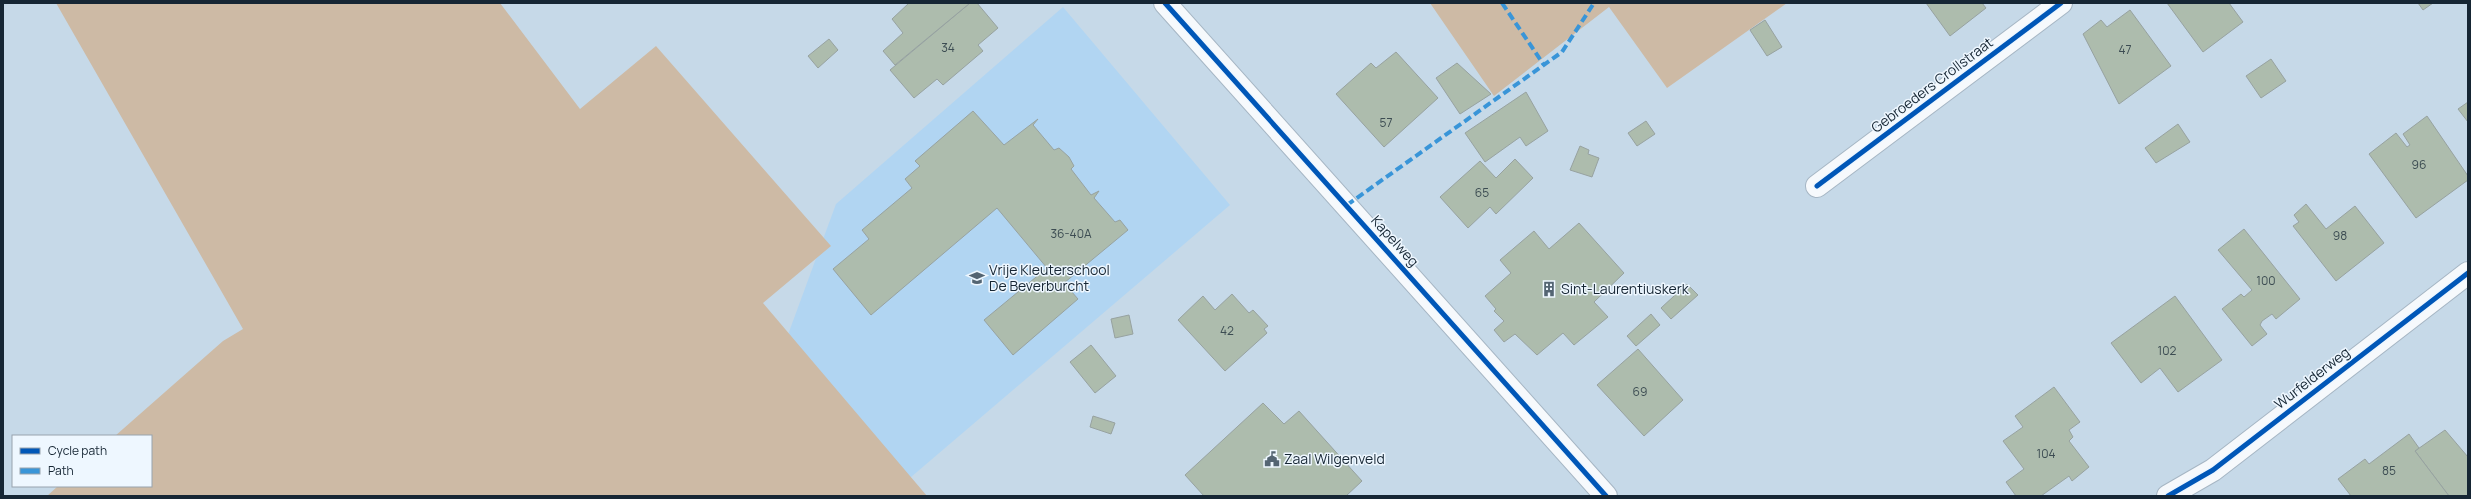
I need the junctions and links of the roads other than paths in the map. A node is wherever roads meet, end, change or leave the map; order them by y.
1 (1165, 3) edge
2 (2061, 3) edge
3 (1817, 186) dead end
4 (2468, 273) edge
5 (1606, 496) edge
6 (2168, 496) edge

1 - 5 street, Kapelweg
2 - 3 street, Gebroeders Crollstraat
4 - 6 street, Wurfelderweg

